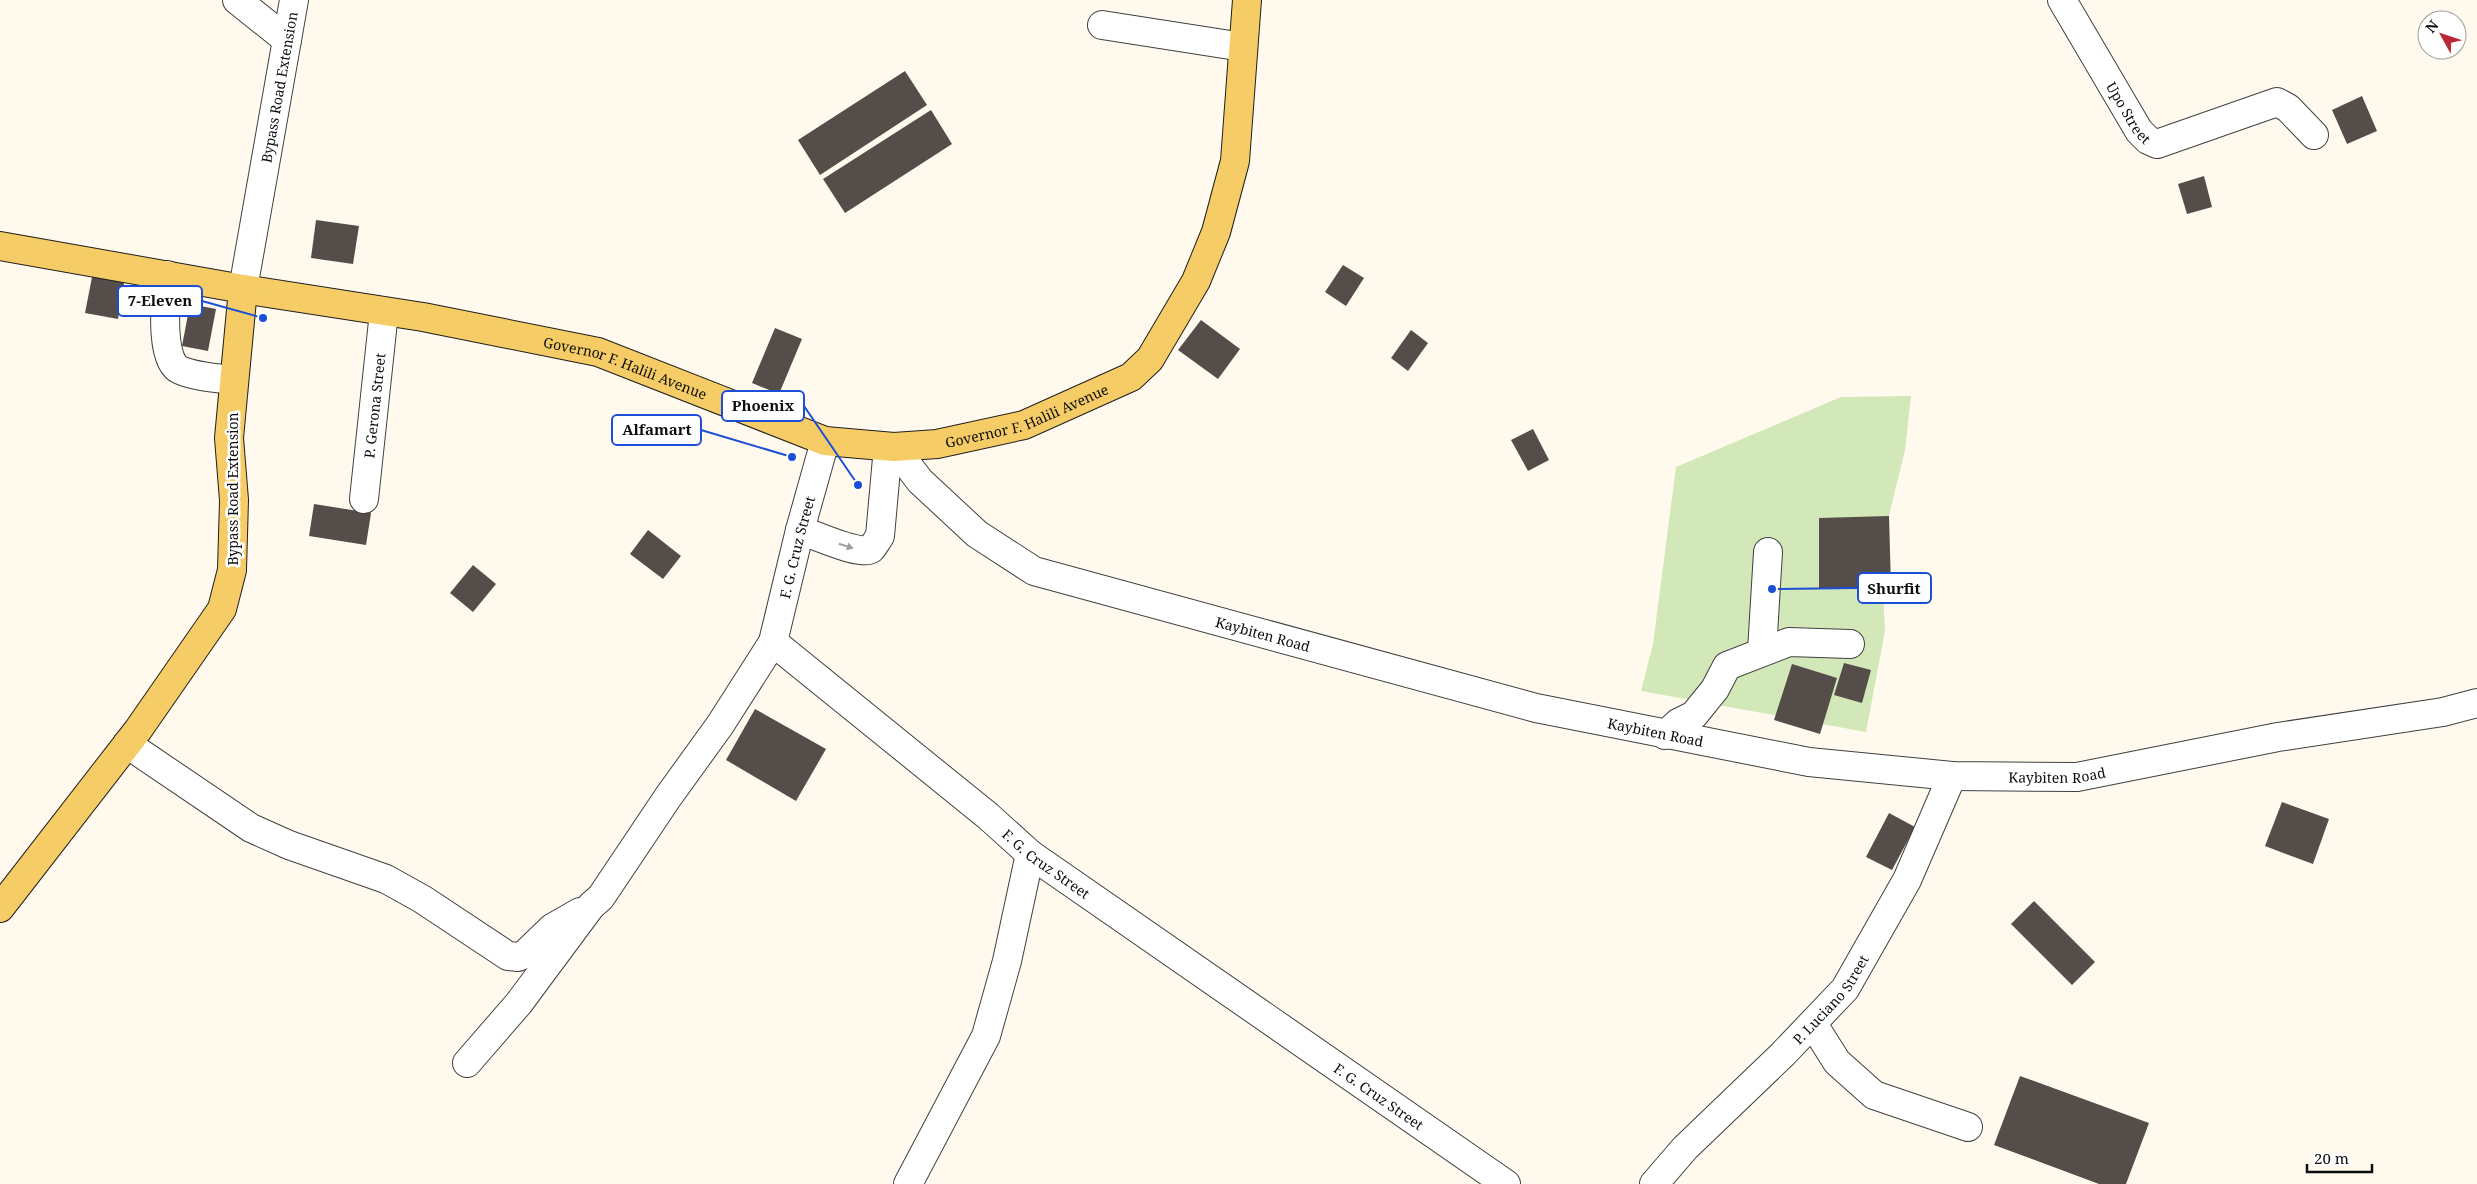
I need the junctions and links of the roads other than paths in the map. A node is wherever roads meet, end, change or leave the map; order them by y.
1 (237, 0) edge
2 (294, 0) edge
3 (1247, 0) edge
4 (2062, 0) edge
5 (1102, 24) dead end
6 (287, 40) junction
7 (1244, 46) junction
8 (2314, 135) dead end
9 (0, 246) edge
10 (166, 275) junction
11 (243, 289) junction
12 (384, 312) junction
13 (233, 380) junction
14 (825, 441) junction
15 (891, 447) junction
16 (364, 499) dead end
17 (800, 530) junction
18 (1768, 552) dead end
19 (773, 642) junction
20 (1850, 644) dead end
21 (1762, 651) junction
22 (2477, 703) edge
23 (1665, 735) junction
24 (127, 744) junction
25 (1952, 776) junction
26 (1030, 854) junction
27 (591, 906) junction
28 (0, 908) edge
29 (1812, 1024) junction
30 (467, 1063) dead end
31 (1968, 1127) dead end
32 (908, 1184) edge
33 (1506, 1184) edge
34 (1654, 1184) edge

1 - 6 street
2 - 6 street, Bypass Road Extension
3 - 7 main road, Governor F. Halili Avenue
4 - 8 street, Upo Street
5 - 7 street
6 - 11 street, Bypass Road Extension
7 - 15 main road, Governor F. Halili Avenue
9 - 10 main road, Governor F. Halili Avenue
10 - 11 main road, Governor F. Halili Avenue
10 - 13 street
11 - 12 main road, Governor F. Halili Avenue
11 - 13 main road, Bypass Road Extension
12 - 14 main road, Governor F. Halili Avenue
12 - 16 street, P. Gerona Street
13 - 24 main road, Bypass Road Extension
14 - 15 main road, Governor F. Halili Avenue
14 - 17 street, F. G. Cruz Street
17 -> 15 street
15 - 23 street, Kaybiten Road
17 - 19 street, F. G. Cruz Street
18 - 21 street
19 - 26 street, F. G. Cruz Street
19 - 27 street
20 - 21 street
21 - 23 street
22 - 25 street, Kaybiten Road
23 - 25 street, Kaybiten Road
24 - 27 street
24 - 28 main road, Bypass Road Extension
25 - 29 street, P. Luciano Street
26 - 32 street
26 - 33 street, F. G. Cruz Street
27 - 30 street
29 - 31 street
29 - 34 street, P. Luciano Street

